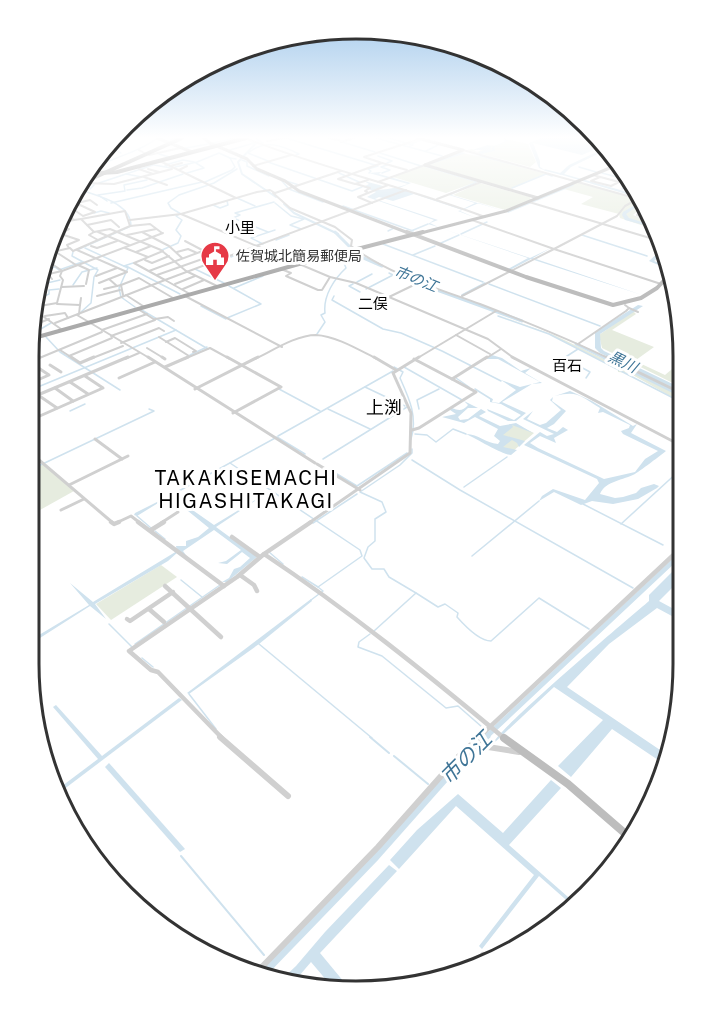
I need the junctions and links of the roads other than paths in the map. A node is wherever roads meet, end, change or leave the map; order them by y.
1 (210, 186) edge
2 (286, 186) edge
3 (297, 186) edge
4 (359, 186) edge
5 (387, 186) edge
6 (390, 186) edge
7 (472, 186) edge
8 (493, 186) edge
9 (567, 186) edge
10 (599, 186) edge
11 (290, 188) junction
12 (370, 190) junction
13 (405, 191) junction
14 (273, 193) junction
15 (629, 195) edge
16 (85, 197) dead end
17 (236, 198) junction
18 (538, 198) junction
19 (89, 200) junction
20 (437, 200) junction
21 (633, 202) edge
22 (78, 203) edge
23 (373, 203) junction
24 (531, 203) junction
25 (97, 205) dead end
26 (77, 206) edge
27 (75, 211) edge
28 (352, 211) junction
29 (182, 215) junction
30 (72, 217) edge
31 (81, 217) junction
32 (485, 217) junction
33 (130, 220) junction
34 (472, 220) junction
35 (99, 222) junction
36 (319, 223) junction
37 (601, 224) junction
38 (87, 225) junction
39 (131, 225) junction
40 (141, 225) junction
41 (118, 227) junction
42 (108, 229) junction
43 (156, 229) junction
44 (148, 230) junction
45 (95, 232) junction
46 (119, 232) junction
47 (140, 232) junction
48 (76, 233) dead end
49 (63, 235) edge
50 (127, 235) junction
51 (414, 235) junction
52 (68, 236) junction
53 (155, 236) junction
54 (83, 237) dead end
55 (109, 237) junction
56 (150, 238) junction
57 (651, 239) edge
58 (77, 240) junction
59 (118, 240) junction
60 (99, 241) junction
61 (143, 241) junction
62 (185, 241) dead end
63 (160, 243) junction
64 (90, 245) junction
65 (130, 245) junction
66 (260, 245) junction
67 (152, 246) junction
68 (70, 248) junction
69 (125, 248) dead end
70 (142, 249) junction
71 (554, 249) junction
72 (78, 250) junction
73 (162, 250) junction
74 (352, 250) junction
75 (181, 251) junction
76 (56, 252) joint
77 (136, 252) junction
78 (176, 253) junction
79 (199, 253) junction
80 (86, 254) junction
81 (80, 256) dead end
82 (168, 256) junction
83 (189, 256) junction
84 (208, 256) junction
85 (148, 257) junction
86 (95, 258) junction
87 (182, 259) junction
88 (217, 260) junction
89 (174, 261) junction
90 (106, 262) junction
91 (152, 263) junction
92 (299, 264) junction
93 (53, 265) edge
94 (76, 265) junction
95 (100, 265) dead end
96 (180, 266) junction
97 (160, 267) junction
98 (117, 268) junction
99 (281, 269) junction
100 (61, 270) junction
101 (149, 271) junction
102 (186, 271) junction
103 (511, 271) junction
104 (50, 273) edge
105 (129, 273) dead end
106 (157, 275) junction
107 (50, 276) edge
108 (96, 276) dead end
109 (195, 276) junction
110 (330, 277) junction
111 (139, 278) junction
112 (52, 279) dead end
113 (109, 279) junction
114 (165, 280) junction
115 (204, 280) junction
116 (664, 281) edge
117 (419, 282) junction
118 (99, 283) dead end
119 (174, 284) junction
120 (661, 284) junction
121 (151, 285) junction
122 (119, 286) junction
123 (217, 286) junction
124 (61, 287) junction
125 (134, 288) dead end
126 (104, 289) dead end
127 (182, 289) junction
128 (119, 290) junction
129 (138, 290) junction
130 (190, 294) junction
131 (184, 295) junction
132 (98, 296) dead end
133 (122, 296) junction
134 (462, 296) dead end
135 (388, 297) junction
136 (81, 298) dead end
137 (173, 298) junction
138 (57, 304) junction
139 (80, 305) junction
140 (43, 306) edge
141 (143, 306) junction
142 (627, 307) junction
143 (137, 308) junction
144 (494, 312) junction
145 (638, 312) dead end
146 (67, 313) junction
147 (78, 314) junction
148 (147, 314) junction
149 (44, 316) joint
150 (49, 319) junction
151 (157, 319) junction
152 (174, 321) dead end
153 (41, 322) edge
154 (88, 322) junction
155 (54, 323) junction
156 (466, 328) junction
157 (61, 329) junction
158 (102, 330) junction
159 (164, 331) dead end
160 (456, 334) junction
161 (40, 336) edge
162 (112, 336) junction
163 (137, 337) junction
164 (159, 337) dead end
165 (141, 340) dead end
166 (166, 342) junction
167 (122, 343) junction
168 (578, 344) junction
169 (282, 347) junction
170 (147, 348) dead end
171 (501, 349) junction
172 (59, 350) junction
173 (139, 353) junction
174 (156, 353) junction
175 (490, 354) junction
176 (69, 356) junction
177 (188, 356) junction
178 (146, 357) junction
179 (39, 358) edge
180 (118, 358) dead end
181 (165, 359) dead end
182 (414, 359) junction
183 (123, 360) junction
184 (155, 362) junction
185 (129, 363) dead end
186 (240, 366) junction
187 (108, 367) junction
188 (165, 367) junction
189 (39, 368) edge
190 (102, 369) junction
191 (113, 369) dead end
192 (140, 369) junction
193 (397, 369) junction
194 (44, 371) junction
195 (145, 371) dead end
196 (61, 372) dead end
197 (107, 373) dead end
198 (126, 375) junction
199 (84, 376) junction
200 (119, 378) dead end
201 (130, 378) dead end
202 (39, 379) edge
203 (452, 379) junction
204 (69, 381) junction
205 (54, 388) junction
206 (197, 388) junction
207 (673, 389) edge
208 (39, 394) edge
209 (88, 394) junction
210 (39, 395) edge
211 (73, 401) junction
212 (57, 408) junction
213 (232, 412) junction
214 (39, 415) edge
215 (414, 430) junction
216 (95, 439) dead end
217 (673, 441) edge
218 (128, 456) dead end
219 (122, 459) junction
220 (39, 461) edge
221 (69, 485) junction
222 (360, 490) junction
223 (84, 499) junction
224 (61, 510) dead end
225 (178, 512) dead end
226 (152, 529) junction
227 (232, 537) dead end
228 (673, 555) edge
229 (262, 556) junction
230 (240, 575) junction
231 (221, 584) junction
232 (165, 586) dead end
233 (257, 591) dead end
234 (173, 592) junction
235 (190, 607) junction
236 (149, 609) junction
237 (127, 619) dead end
238 (164, 622) dead end
239 (221, 637) dead end
240 (487, 729) junction
241 (500, 735) joint
242 (473, 742) junction
243 (529, 754) junction
244 (288, 796) dead end
245 (624, 833) edge
246 (262, 967) edge

1 - 17 street
2 - 11 street
3 - 11 street
4 - 12 street
5 - 12 street
6 - 13 street
7 - 20 street
8 - 18 street
9 - 18 main road
10 - 15 street
11 - 14 street
11 - 28 street
12 - 23 street
13 - 20 street
13 - 23 street
14 - 17 street
14 - 36 street
16 - 19 street
17 - 29 street
18 - 24 main road
19 - 22 street
19 - 25 street
20 - 32 street
21 - 37 street
23 - 28 street
24 - 32 main road
24 - 37 street
26 - 31 street
27 - 31 street
28 - 36 street
28 - 51 street
29 - 33 street
29 - 66 street
30 - 31 street
31 - 33 street
31 - 38 street
32 - 34 main road
33 - 39 street
34 - 51 main road
34 - 71 street
35 - 38 street
35 - 41 street
35 - 42 street
36 - 66 street
36 - 74 street
37 - 57 street
37 - 71 street
38 - 45 street
39 - 40 street
39 - 41 street
39 - 46 street
39 - 47 street
40 - 43 street
40 - 44 street
41 - 42 street
42 - 45 street
42 - 46 street
43 - 44 street
43 - 53 street
44 - 47 street
44 - 53 street
45 - 55 street
45 - 60 street
46 - 50 street
46 - 55 street
47 - 50 street
47 - 56 street
47 - 61 street
48 - 52 street
49 - 52 street
50 - 61 street
51 - 74 main road
51 - 103 street
52 - 58 street
53 - 56 street
54 - 58 street
55 - 59 street
55 - 60 street
56 - 61 street
56 - 63 street
58 - 68 street
59 - 64 street
59 - 65 street
60 - 64 street
61 - 65 street
61 - 67 street
62 - 79 street
63 - 67 street
63 - 78 street
64 - 72 street
65 - 70 street
65 - 86 street
66 - 88 street
66 - 92 street
67 - 70 street
67 - 73 street
68 - 72 street
68 - 76 street
69 - 77 street
70 - 77 street
70 - 85 street
71 - 103 street
71 - 120 street
72 - 80 street
73 - 82 street
73 - 85 street
74 - 92 main road
74 - 117 street
75 - 78 street
75 - 79 street
75 - 83 street
76 - 94 street
77 - 85 street
78 - 82 street
78 - 87 street
79 - 83 street
79 - 84 street
80 - 81 street
80 - 86 street
82 - 89 street
82 - 91 street
83 - 87 street
84 - 88 street
84 - 96 street
85 - 91 street
85 - 101 street
86 - 90 street
86 - 94 street
87 - 89 street
88 - 102 street
89 - 96 street
89 - 97 street
90 - 95 street
90 - 98 street
91 - 97 street
92 - 99 main road
92 - 110 street
93 - 100 street
94 - 100 street
94 - 124 street
96 - 102 street
96 - 106 street
97 - 101 street
98 - 108 street
98 - 113 street
99 - 110 street
99 - 123 main road
100 - 104 street
100 - 124 street
101 - 106 street
102 - 109 street
102 - 114 street
103 - 134 street
103 - 142 street
105 - 111 street
106 - 114 street
107 - 112 street
109 - 115 street
109 - 119 street
110 - 135 street
111 - 121 street
111 - 122 street
113 - 118 street
113 - 122 street
114 - 119 street
114 - 121 street
115 - 123 street
115 - 127 street
116 - 120 street
117 - 135 street
117 - 144 street
119 - 127 street
120 - 142 street
121 - 129 street
121 - 137 street
122 - 126 street
122 - 128 street
123 - 130 main road
124 - 138 street
125 - 129 street
127 - 130 street
128 - 132 street
128 - 133 street
129 - 133 street
130 - 131 main road
131 - 137 main road
131 - 169 street
133 - 141 street
133 - 147 street
135 - 156 street
136 - 139 street
137 - 141 main road
138 - 140 street
138 - 146 street
139 - 146 street
139 - 147 street
141 - 143 main road
142 - 145 street
142 - 168 street
143 - 148 street
143 - 154 main road
144 - 156 street
144 - 168 street
146 - 147 street
146 - 149 street
146 - 155 street
147 - 154 street
148 - 151 street
148 - 158 street
149 - 150 street
150 - 153 street
150 - 155 street
151 - 152 street
151 - 162 street
154 - 157 main road
154 - 158 street
155 - 157 street
156 - 160 street
156 - 171 street
157 - 161 main road
158 - 162 street
158 - 172 street
159 - 163 street
160 - 175 street
160 - 182 street
162 - 167 street
162 - 176 street
163 - 165 street
163 - 167 street
164 - 166 street
166 - 177 street
166 - 177 street
167 - 173 street
167 - 176 street
168 - 207 street
169 - 186 street
169 - 193 street
170 - 174 street
171 - 175 street
171 - 217 street
172 - 176 street
172 - 179 street
173 - 178 street
173 - 183 street
174 - 178 street
174 - 181 street
175 - 203 street
177 - 186 street
177 - 188 street
178 - 184 street
180 - 183 street
182 - 193 street
182 - 203 street
183 - 185 street
183 - 187 street
184 - 188 street
184 - 192 street
186 - 206 street
186 - 213 street
187 - 190 street
187 - 191 street
188 - 206 street
189 - 194 street
190 - 197 street
190 - 199 street
192 - 195 street
192 - 198 street
193 - 215 street
194 - 196 street
194 - 202 street
198 - 200 street
198 - 201 street
199 - 204 street
199 - 209 street
203 - 215 street
204 - 205 street
204 - 209 street
205 - 208 street
205 - 211 street
206 - 213 street
209 - 211 street
210 - 212 street
211 - 212 street
212 - 214 street
213 - 222 street
215 - 222 street
216 - 219 street
218 - 219 street
219 - 221 street
220 - 221 street
221 - 223 street
222 - 229 street
223 - 224 street
223 - 226 street
225 - 226 street
226 - 231 street
227 - 229 street
228 - 240 street
229 - 230 street
229 - 240 street
230 - 231 street
230 - 233 street
231 - 235 street
232 - 234 street
234 - 235 street
234 - 236 street
235 - 239 street
235 - 244 street
236 - 237 street
236 - 238 street
240 - 241 street
240 - 242 street
241 - 243 street
242 - 243 street
242 - 246 street
243 - 245 street

